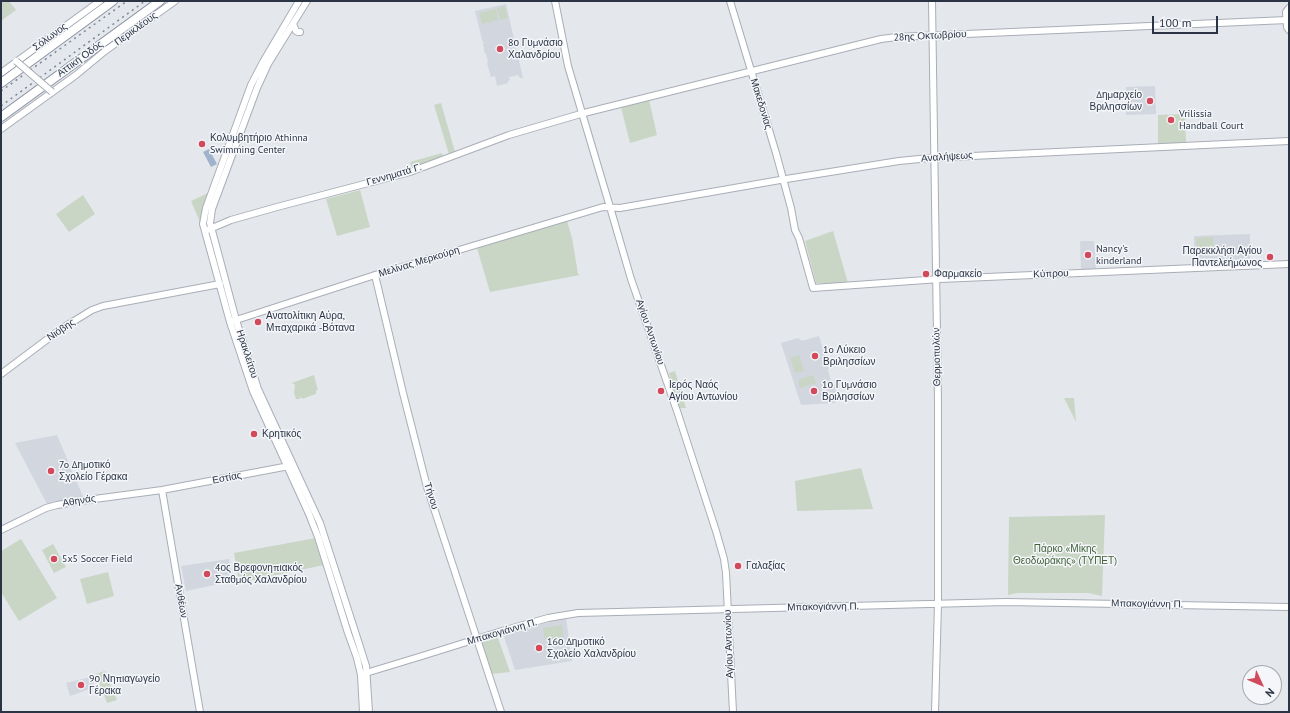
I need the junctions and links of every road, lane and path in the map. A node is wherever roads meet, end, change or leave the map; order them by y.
1 (100, 1) edge
2 (113, 1) edge
3 (160, 1) edge
4 (176, 1) edge
5 (299, 1) edge
6 (307, 1) edge
7 (555, 1) edge
8 (730, 1) edge
9 (932, 1) edge
10 (1289, 8) edge
11 (1287, 20) junction
12 (293, 24) junction
13 (1289, 30) edge
14 (300, 32) dead end
15 (933, 36) junction
16 (16, 62) junction
17 (751, 72) junction
18 (1, 73) edge
19 (1, 83) edge
20 (52, 92) junction
21 (582, 114) junction
22 (1, 117) edge
23 (1, 129) edge
24 (1289, 141) edge
25 (934, 158) junction
26 (783, 179) junction
27 (610, 208) junction
28 (208, 229) junction
29 (1289, 264) edge
30 (375, 275) junction
31 (936, 279) junction
32 (220, 284) junction
33 (813, 288) joint
34 (233, 321) junction
35 (1, 374) edge
36 (289, 466) junction
37 (162, 490) junction
38 (1, 530) edge
39 (938, 604) junction
40 (1289, 607) edge
41 (728, 609) junction
42 (477, 638) junction
43 (356, 655) junction
44 (366, 672) junction
45 (200, 712) edge
46 (363, 712) edge
47 (369, 712) edge
48 (501, 712) edge
49 (732, 712) edge
50 (935, 712) edge

1 - 16 street, Σόλωνος
2 - 19 highway
3 - 22 highway, Αττική Οδός
4 - 20 street, Περικλέους
5 - 28 street, Ηρακλείτου
6 - 12 street, Ηρακλείτου
7 - 21 street, Αγίου Αντωνίου
8 - 17 street, Μακεδονίας
9 - 15 street, Θερμοπυλών
10 - 11 street
11 - 13 street
11 - 15 street, 28ης Οκτωβρίου
12 - 14 street
12 - 28 street, Ηρακλείτου
15 - 17 street, 28ης Οκτωβρίου
15 - 25 street, Θερμοπυλών
16 - 18 street, Σόλωνος
16 - 20 street, bridge
17 - 21 street, 28ης Οκτωβρίου
17 - 26 street, Μακεδονίας
20 - 23 street, Περικλέους
21 - 27 street, Αγίου Αντωνίου
21 - 28 street, Γεννηματά Γ.
24 - 25 street, Αναλήψεως
25 - 26 street, Αναλήψεως
25 - 31 street, Θερμοπυλών
26 - 27 street, Αναλήψεως
26 - 33 street, Μακεδονίας
27 - 30 street, Μελίνας Μερκούρη
27 - 41 street, Αγίου Αντωνίου
28 - 32 street, Ηρακλείτου
28 - 34 street, Ηρακλείτου
29 - 31 street, Κύπρου
30 - 34 street, Μελίνας Μερκούρη
30 - 42 street, Τήνου
31 - 33 street, Κύπρου
31 - 39 street, Θερμοπυλών
32 - 34 street, Ηρακλείτου
32 - 35 street, Νιόβης
34 - 36 street, Ηρακλείτου
36 - 37 street, Εστίας
36 - 43 street, Ηρακλείτου
36 - 44 street, Ηρακλείτου
37 - 38 street, Αθηνάς
37 - 45 street, Ανθέων
39 - 40 street, Μπακογιάννη Π.
39 - 41 street, Μπακογιάννη Π.
39 - 50 street, Θερμοπυλών
41 - 42 street, Μπακογιάννη Π.
41 - 49 street, Αγίου Αντωνίου
42 - 44 street, Μπακογιάννη Π.
42 - 48 street, Τήνου
43 - 44 street
43 - 46 street, Ηρακλείτου
44 - 47 street, Ηρακλείτου

